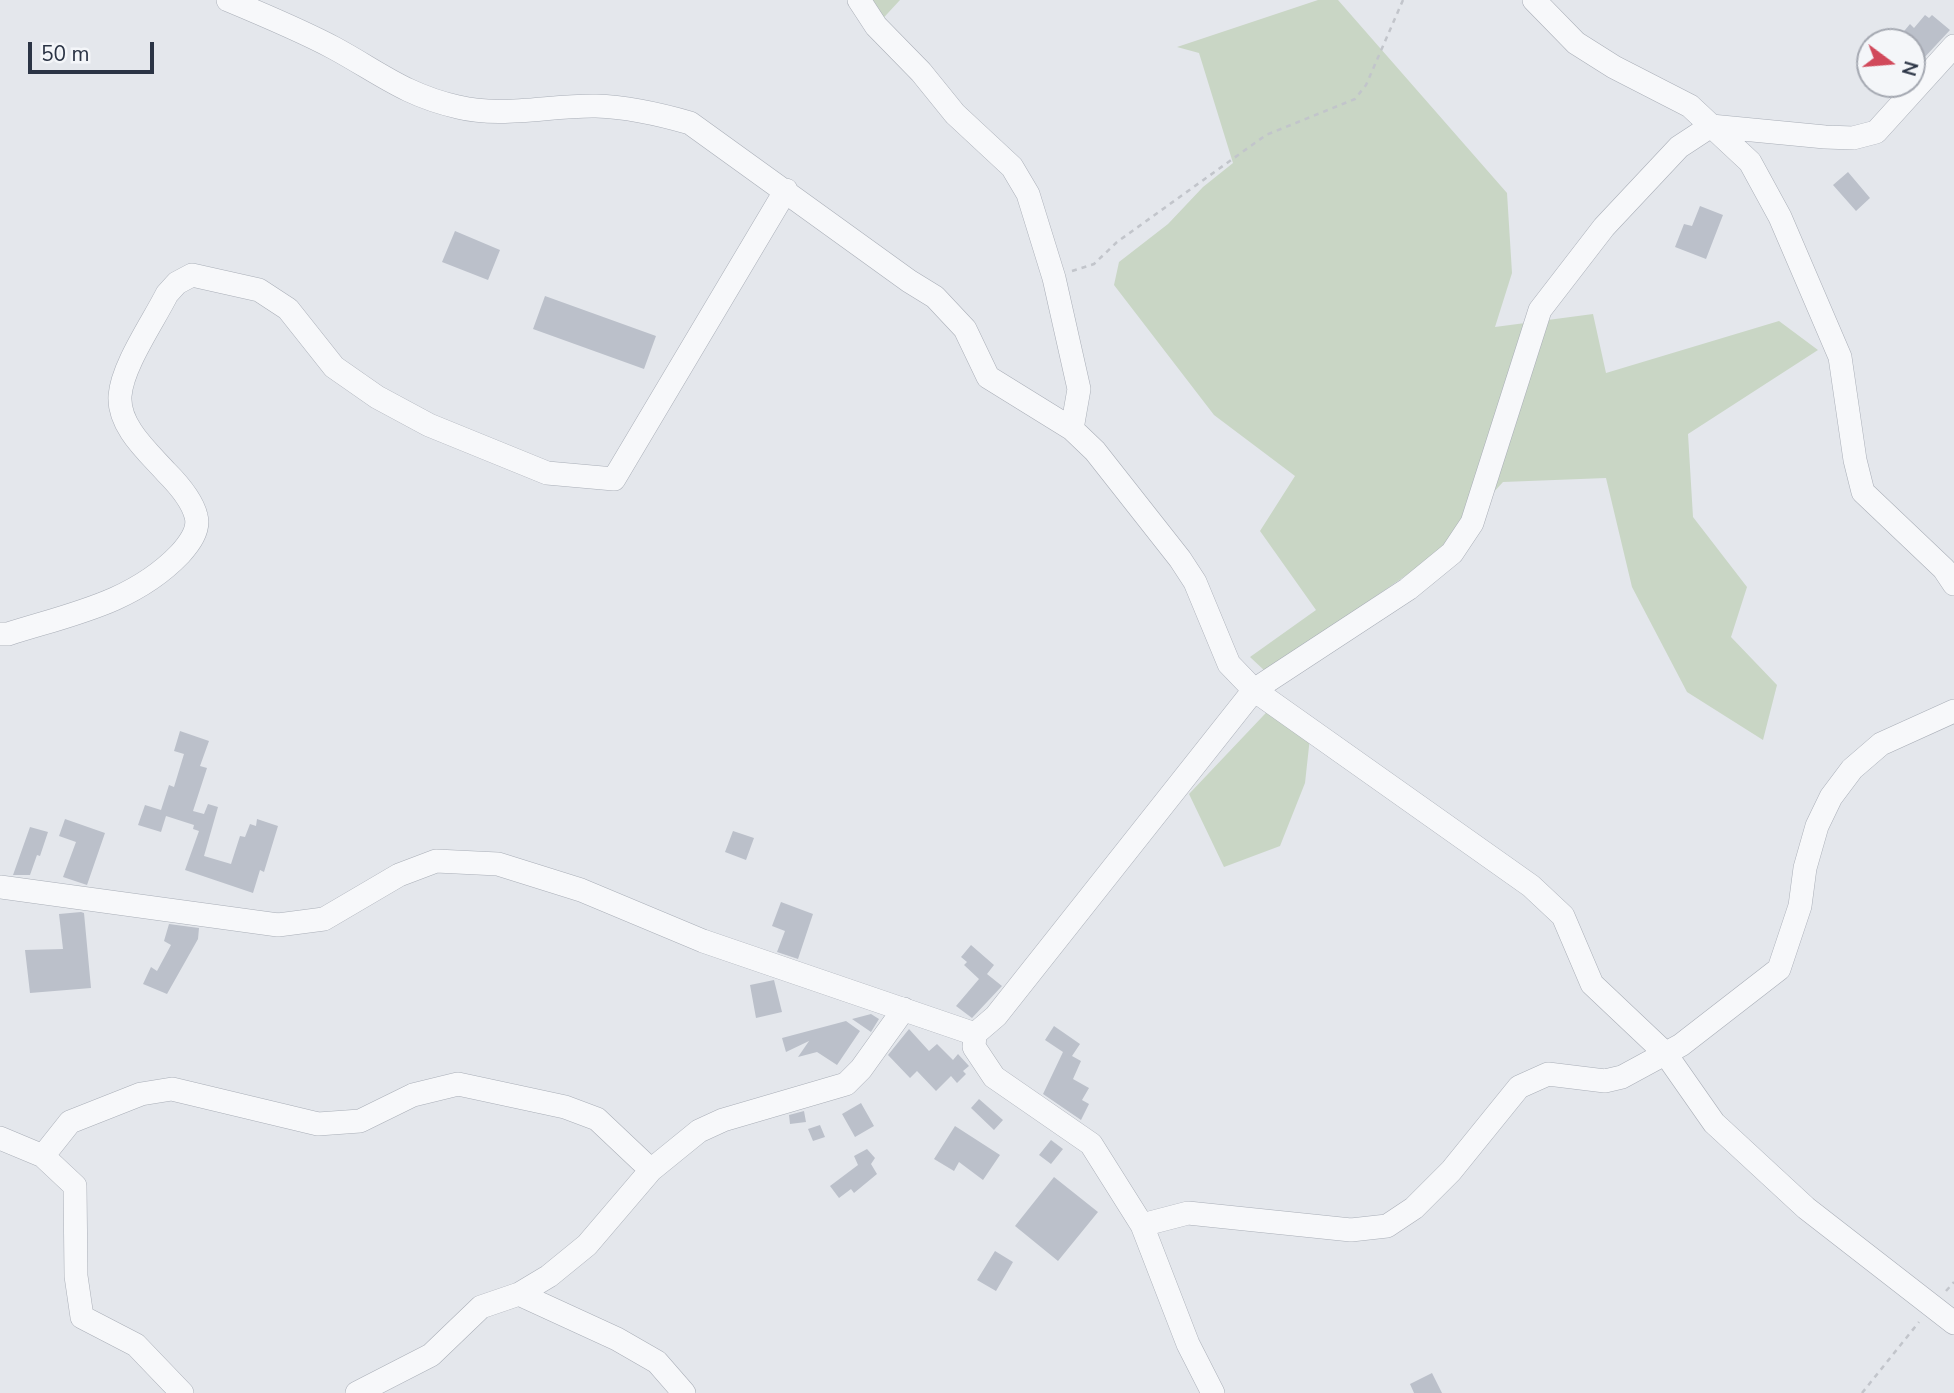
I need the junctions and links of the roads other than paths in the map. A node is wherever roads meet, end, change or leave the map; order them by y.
1 (228, 0) edge
2 (859, 0) edge
3 (1534, 0) edge
4 (1954, 46) edge
5 (1711, 126) junction
6 (786, 190) junction
7 (1072, 429) junction
8 (1954, 584) edge
9 (0, 634) edge
10 (1254, 690) junction
11 (1954, 711) edge
12 (0, 887) edge
13 (904, 1009) junction
14 (975, 1034) junction
15 (1665, 1053) junction
16 (0, 1138) edge
17 (43, 1156) junction
18 (651, 1170) junction
19 (1142, 1225) junction
20 (519, 1294) junction
21 (1954, 1323) edge
22 (182, 1393) edge
23 (357, 1393) edge
24 (684, 1393) edge
25 (1213, 1393) edge

1 - 6 street
2 - 7 street
3 - 5 street
4 - 5 street
5 - 8 street
5 - 10 street
6 - 7 street
6 - 9 street
7 - 10 street
10 - 14 street
10 - 15 street
11 - 15 street
12 - 13 street
13 - 14 street
13 - 18 street
14 - 19 street
15 - 19 street
15 - 21 street
16 - 17 street
17 - 18 street
17 - 22 street
18 - 20 street
19 - 25 street
20 - 23 street
20 - 24 street

